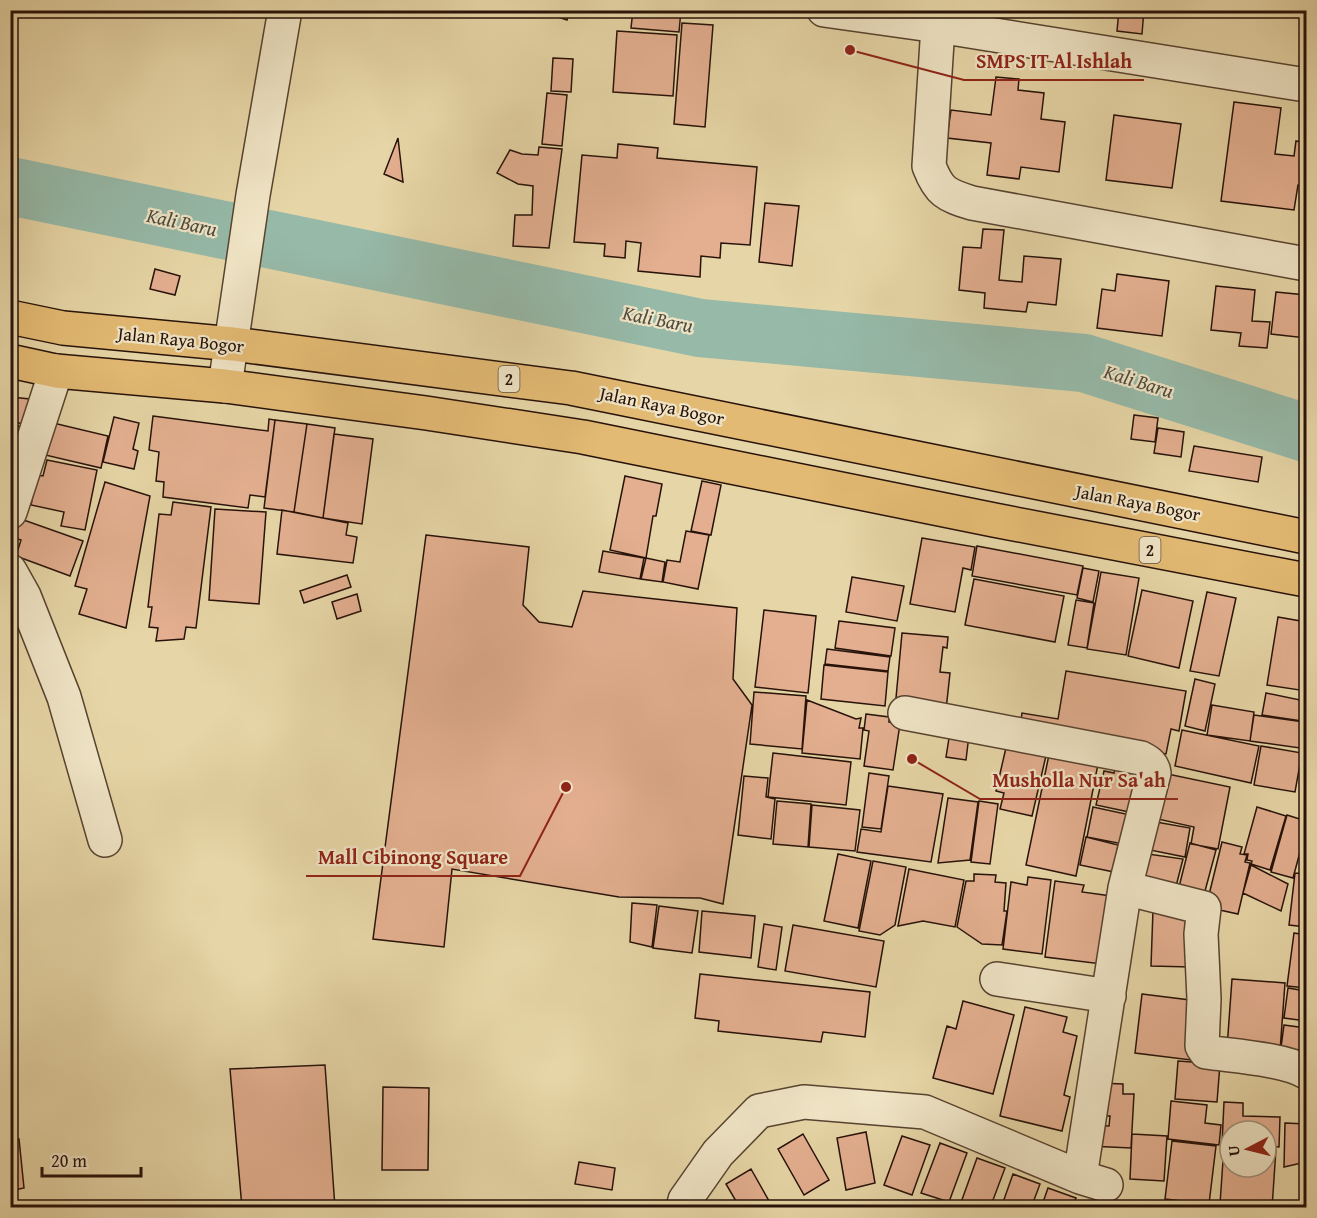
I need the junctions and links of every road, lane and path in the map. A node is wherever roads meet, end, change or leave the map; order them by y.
1 (285, 10) edge
2 (824, 10) edge
3 (938, 26) junction
4 (1306, 84) edge
5 (1306, 264) edge
6 (10, 318) edge
7 (233, 344) junction
8 (10, 361) edge
9 (56, 371) junction
10 (225, 386) junction
11 (1002, 476) junction
12 (10, 512) edge
13 (994, 520) junction
14 (1306, 537) edge
15 (10, 571) edge
16 (1306, 580) edge
17 (905, 713) dead end
18 (105, 840) dead end
19 (1125, 888) junction
20 (997, 979) dead end
21 (1109, 996) junction
22 (1306, 1072) edge
23 (683, 1208) edge

1 - 7 street
2 - 3 street
3 - 4 street
3 - 5 street
6 - 7 highway, Jalan Raya Bogor / 2
7 - 10 street
7 - 11 highway, Jalan Raya Bogor / 2
8 - 9 highway, 2
9 - 10 highway, 2
9 - 12 street
10 - 13 highway, 2
11 - 13 highway
11 - 14 highway, Jalan Raya Bogor / 2
13 - 16 highway, 2
15 - 18 street
17 - 19 street
19 - 21 street
19 - 22 street
20 - 21 street
21 - 23 street

